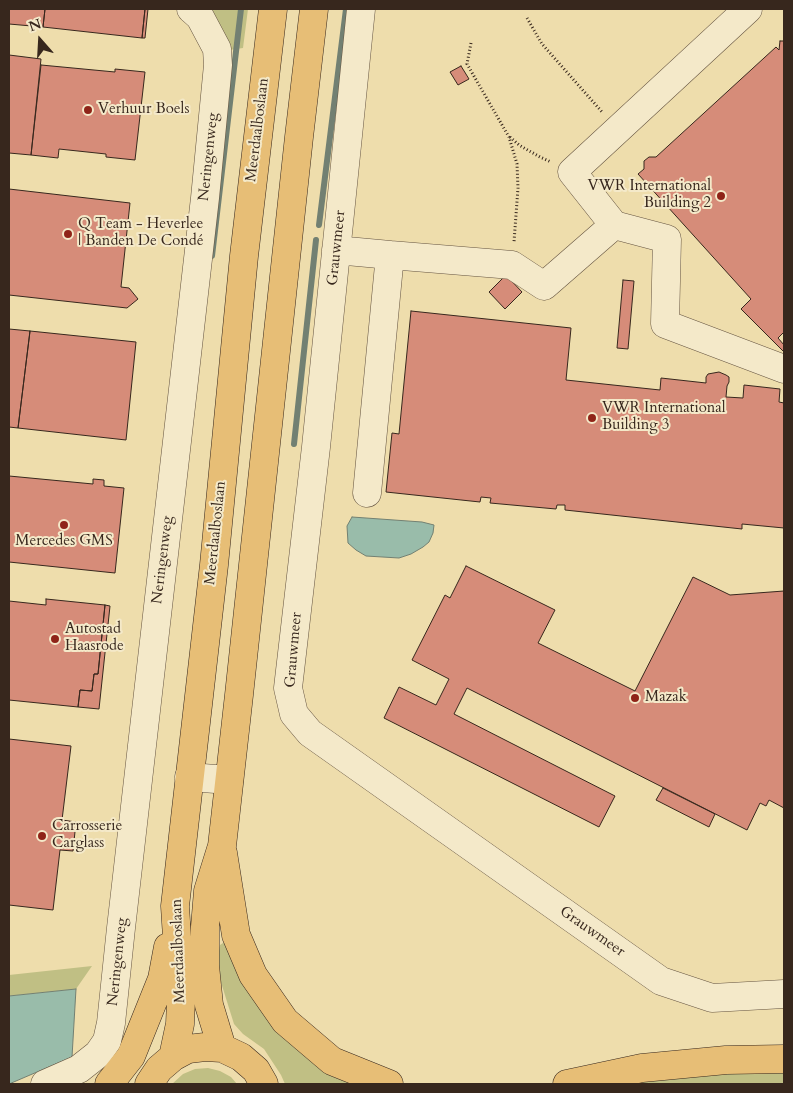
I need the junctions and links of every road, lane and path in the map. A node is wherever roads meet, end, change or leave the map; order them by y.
1 (191, 9) edge
2 (272, 9) edge
3 (314, 9) edge
4 (361, 9) edge
5 (748, 9) edge
6 (527, 18) dead end
7 (470, 43) dead end
8 (608, 118) dead end
9 (509, 136) junction
10 (572, 172) junction
11 (614, 225) junction
12 (336, 250) junction
13 (390, 255) junction
14 (512, 265) junction
15 (784, 368) edge
16 (367, 493) dead end
17 (190, 777) junction
18 (229, 780) junction
19 (222, 846) junction
20 (175, 906) junction
21 (784, 994) edge
22 (222, 1048) junction
23 (173, 1057) junction
24 (784, 1059) edge
25 (44, 1084) edge
26 (109, 1084) edge
27 (149, 1084) edge
28 (264, 1084) edge
29 (389, 1084) edge
30 (567, 1084) edge

1 - 25 street, Neringenweg
2 - 17 highway, Meerdaalboslaan
3 - 18 highway, Meerdaalboslaan
4 - 12 street, Grauwmeer
5 - 10 street
6 - 8 path
7 - 9 path
9 - 10 path
9 - 14 path
10 - 11 street
11 - 14 street
11 - 15 street
12 - 13 street
12 - 21 street, Grauwmeer
13 - 14 street
13 - 16 street
17 - 18 street
17 - 20 highway, Meerdaalboslaan
18 - 19 highway, Meerdaalboslaan
19 - 22 highway, Meerdaalboslaan
19 - 29 highway
20 - 23 highway, Meerdaalboslaan
20 - 26 highway
22 - 23 highway
22 - 28 highway
23 - 27 highway
24 - 30 highway

